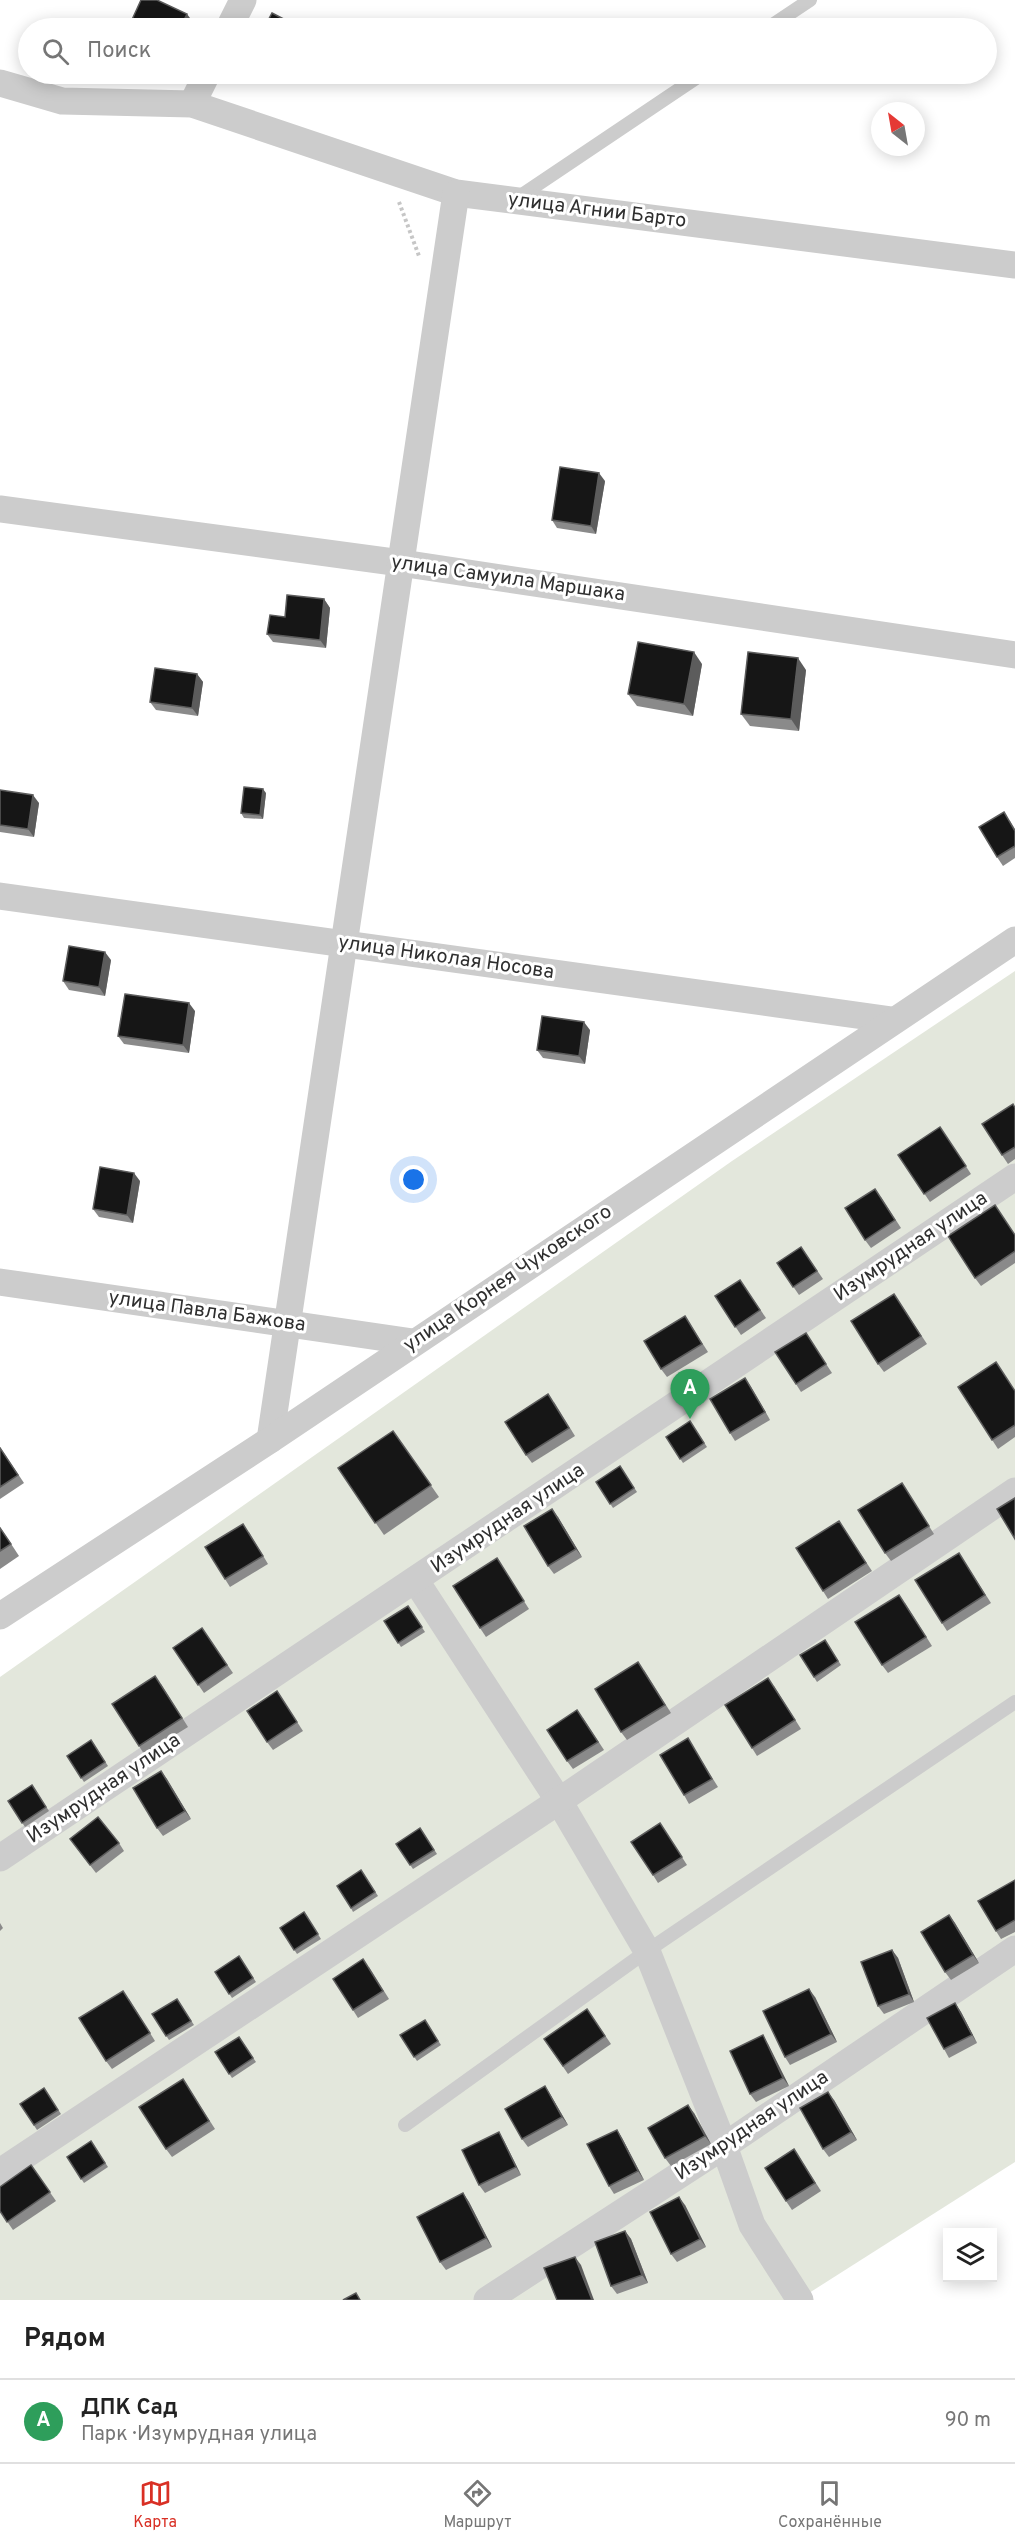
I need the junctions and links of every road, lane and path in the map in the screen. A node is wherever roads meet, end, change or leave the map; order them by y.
1 (243, 0) edge
2 (810, 0) edge
3 (234, 18) edge
4 (783, 18) edge
5 (0, 84) edge
6 (202, 84) edge
7 (687, 84) edge
8 (192, 104) junction
9 (456, 193) junction
10 (396, 197) dead end
11 (514, 201) junction
12 (420, 260) dead end
13 (1015, 265) edge
14 (0, 509) edge
15 (401, 563) junction
16 (1015, 655) edge
17 (0, 896) edge
18 (1015, 940) edge
19 (344, 944) junction
20 (892, 1020) junction
21 (1015, 1177) edge
22 (0, 1282) edge
23 (288, 1324) junction
24 (413, 1342) junction
25 (270, 1440) junction
26 (1015, 1491) edge
27 (416, 1581) junction
28 (0, 1616) edge
29 (1015, 1702) edge
30 (559, 1801) junction
31 (0, 1858) edge
32 (1015, 1949) edge
33 (647, 1951) junction
34 (405, 2125) dead end
35 (724, 2146) junction
36 (0, 2172) edge
37 (487, 2300) edge
38 (800, 2300) edge

1 - 3 street
2 - 4 lane
5 - 8 street, улица Агнии Барто
6 - 8 street
7 - 11 lane
8 - 9 street, улица Агнии Барто
9 - 11 street, улица Агнии Барто
9 - 15 street
10 - 12 path
11 - 13 street, улица Агнии Барто
14 - 15 street, улица Самуила Маршака
15 - 16 street, улица Самуила Маршака
15 - 19 street
17 - 19 street, улица Николая Носова
18 - 20 street, улица Корнея Чуковского
19 - 20 street, улица Николая Носова
19 - 23 street
20 - 24 street, улица Корнея Чуковского
21 - 27 street, Изумрудная улица
22 - 23 street, улица Павла Бажова
23 - 24 street, улица Павла Бажова
23 - 25 street
24 - 25 street, улица Корнея Чуковского
25 - 28 street, улица Корнея Чуковского
26 - 30 street
27 - 30 street
27 - 31 street, Изумрудная улица
29 - 33 lane
30 - 33 street
30 - 36 street
32 - 35 street, Изумрудная улица
33 - 34 lane
33 - 35 street
35 - 37 street, Изумрудная улица
35 - 38 street

